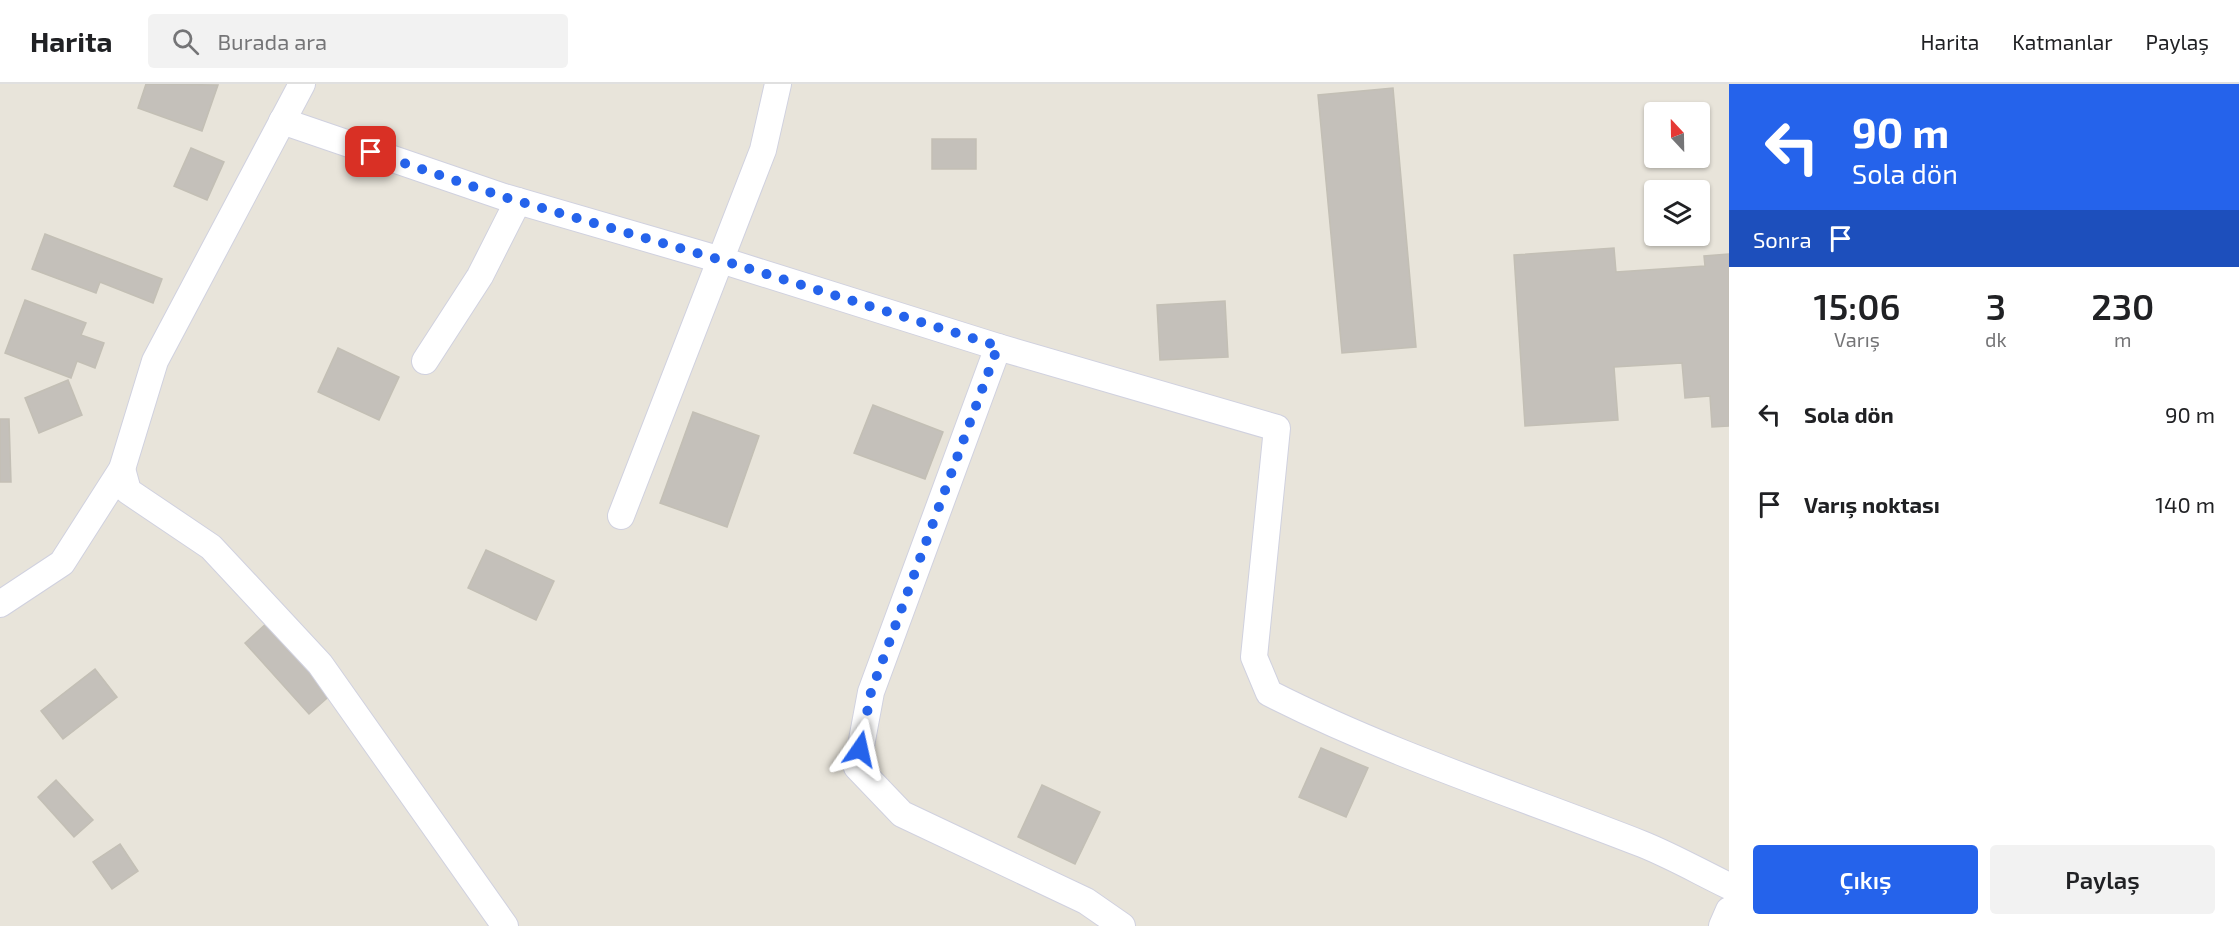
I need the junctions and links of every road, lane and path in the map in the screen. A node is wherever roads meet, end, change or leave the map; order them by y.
1 (302, 84) edge
2 (778, 84) edge
3 (282, 121) junction
4 (518, 201) junction
5 (721, 260) junction
6 (998, 346) junction
7 (425, 361) dead end
8 (122, 469) junction
9 (621, 516) dead end
10 (0, 604) edge
11 (1729, 886) edge
12 (1729, 910) edge
13 (505, 926) edge
14 (1122, 926) edge
15 (1722, 926) edge

1 - 3 street
2 - 5 street
3 - 4 street
3 - 8 street
4 - 5 street
4 - 7 street
5 - 6 street
5 - 9 street
6 - 11 street
6 - 14 street
8 - 10 street
8 - 13 street
12 - 15 street

